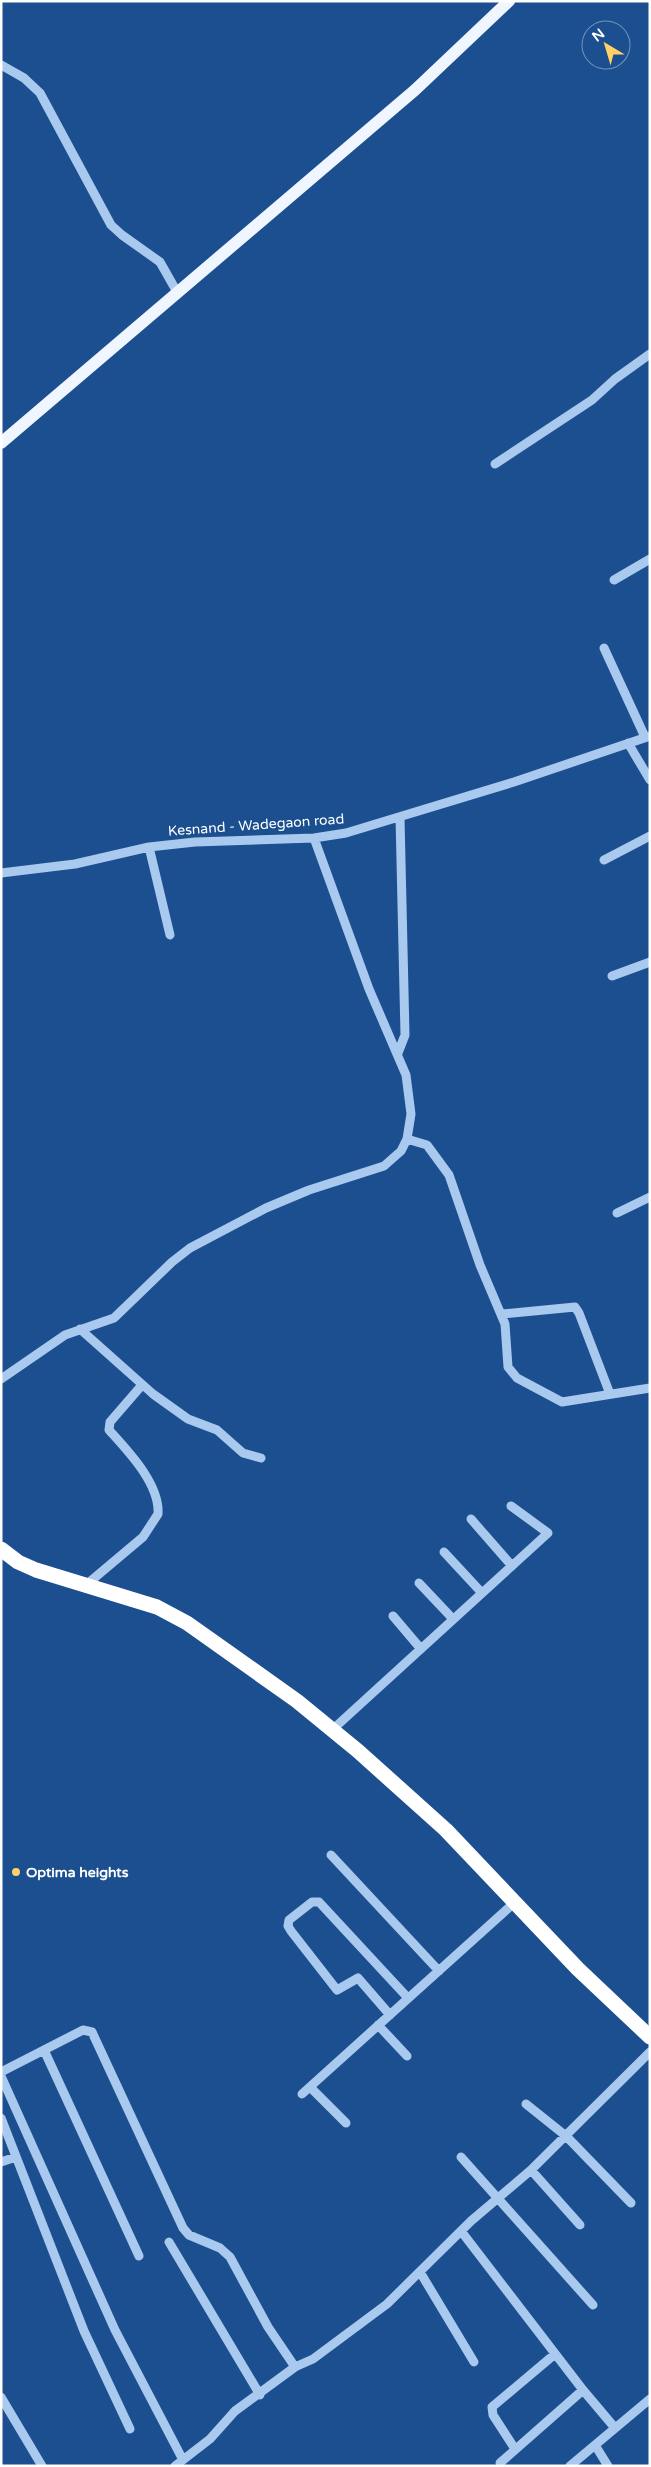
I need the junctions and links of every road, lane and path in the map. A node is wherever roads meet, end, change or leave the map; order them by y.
1 (509, 1) edge
2 (1, 65) edge
3 (177, 292) junction
4 (650, 354) edge
5 (1, 443) edge
6 (495, 464) dead end
7 (650, 559) edge
8 (614, 580) dead end
9 (604, 648) dead end
10 (648, 736) edge
11 (628, 743) junction
12 (650, 780) edge
13 (400, 817) junction
14 (650, 836) edge
15 (314, 838) junction
16 (149, 847) junction
17 (604, 860) dead end
18 (1, 873) edge
19 (170, 935) dead end
20 (650, 962) edge
21 (612, 976) dead end
22 (398, 1053) junction
23 (407, 1139) junction
24 (650, 1197) edge
25 (617, 1213) dead end
26 (502, 1314) junction
27 (80, 1329) junction
28 (1, 1379) edge
29 (142, 1385) junction
30 (650, 1388) edge
31 (610, 1394) junction
32 (261, 1458) dead end
33 (511, 1506) dead end
34 (470, 1519) dead end
35 (1, 1549) edge
36 (444, 1552) dead end
37 (512, 1566) junction
38 (419, 1583) dead end
39 (86, 1585) junction
40 (482, 1593) junction
41 (393, 1616) dead end
42 (453, 1620) junction
43 (421, 1649) junction
44 (332, 1730) junction
45 (331, 1854) dead end
46 (514, 1903) junction
47 (438, 1971) junction
48 (408, 1998) junction
49 (390, 2015) junction
50 (378, 2025) junction
51 (650, 2037) edge
52 (44, 2050) junction
53 (650, 2052) edge
54 (407, 2056) dead end
55 (1, 2072) edge
56 (1, 2076) edge
57 (310, 2087) junction
58 (302, 2094) dead end
59 (526, 2104) dead end
60 (1, 2118) edge
61 (346, 2122) dead end
62 (566, 2136) junction
63 (16, 2156) junction
64 (461, 2157) dead end
65 (1, 2162) edge
66 (531, 2170) junction
67 (497, 2199) junction
68 (631, 2203) dead end
69 (580, 2225) dead end
70 (461, 2231) junction
71 (169, 2242) dead end
72 (139, 2256) dead end
73 (420, 2272) junction
74 (594, 2305) dead end
75 (555, 2354) junction
76 (474, 2362) dead end
77 (295, 2367) junction
78 (582, 2390) junction
79 (260, 2395) junction
80 (1, 2397) edge
81 (650, 2399) edge
82 (615, 2428) junction
83 (130, 2429) dead end
84 (595, 2446) junction
85 (515, 2449) junction
86 (183, 2460) junction
87 (500, 2463) dead end
88 (42, 2466) edge
89 (175, 2466) edge
90 (570, 2466) edge
91 (608, 2466) edge

1 - 3 main road
2 - 3 street
3 - 5 main road
4 - 6 street
7 - 8 street
9 - 10 street
10 - 11 street, Kesnand - Wadegaon road
11 - 12 street
11 - 13 street, Kesnand - Wadegaon road
13 - 15 street, Kesnand - Wadegaon road
13 - 22 street
14 - 17 street
15 - 16 street, Kesnand - Wadegaon road
15 - 22 street
16 - 18 street, Kesnand - Wadegaon road
16 - 19 street
20 - 21 street
22 - 23 street
23 - 26 street
23 - 27 street
24 - 25 street
26 - 31 street
26 - 31 street
27 - 28 street
27 - 29 street
29 - 32 street
29 - 39 street
30 - 31 street
33 - 37 street
34 - 37 street
35 - 39 highway
36 - 40 street
37 - 40 street
38 - 42 street
39 - 44 highway
40 - 42 street
41 - 43 street
42 - 43 street
43 - 44 street
44 - 46 highway
45 - 47 street
46 - 47 street
46 - 51 highway
47 - 48 street
48 - 49 street
48 - 49 street
49 - 50 street
50 - 54 street
50 - 57 street
52 - 55 street
52 - 72 street
52 - 77 street
53 - 62 street
56 - 86 street
57 - 58 street
57 - 61 street
59 - 62 street
60 - 63 street
62 - 66 street
62 - 68 street
63 - 65 street
63 - 83 street
64 - 67 street
66 - 67 street
66 - 69 street
67 - 70 street
67 - 74 street
70 - 73 street
70 - 75 street
71 - 79 street
73 - 76 street
73 - 77 street
75 - 78 street
75 - 85 street
77 - 79 street
78 - 82 street
78 - 85 street
79 - 86 street
80 - 88 street
81 - 82 street
82 - 84 street
84 - 90 street
84 - 91 street
85 - 87 street
86 - 89 street

